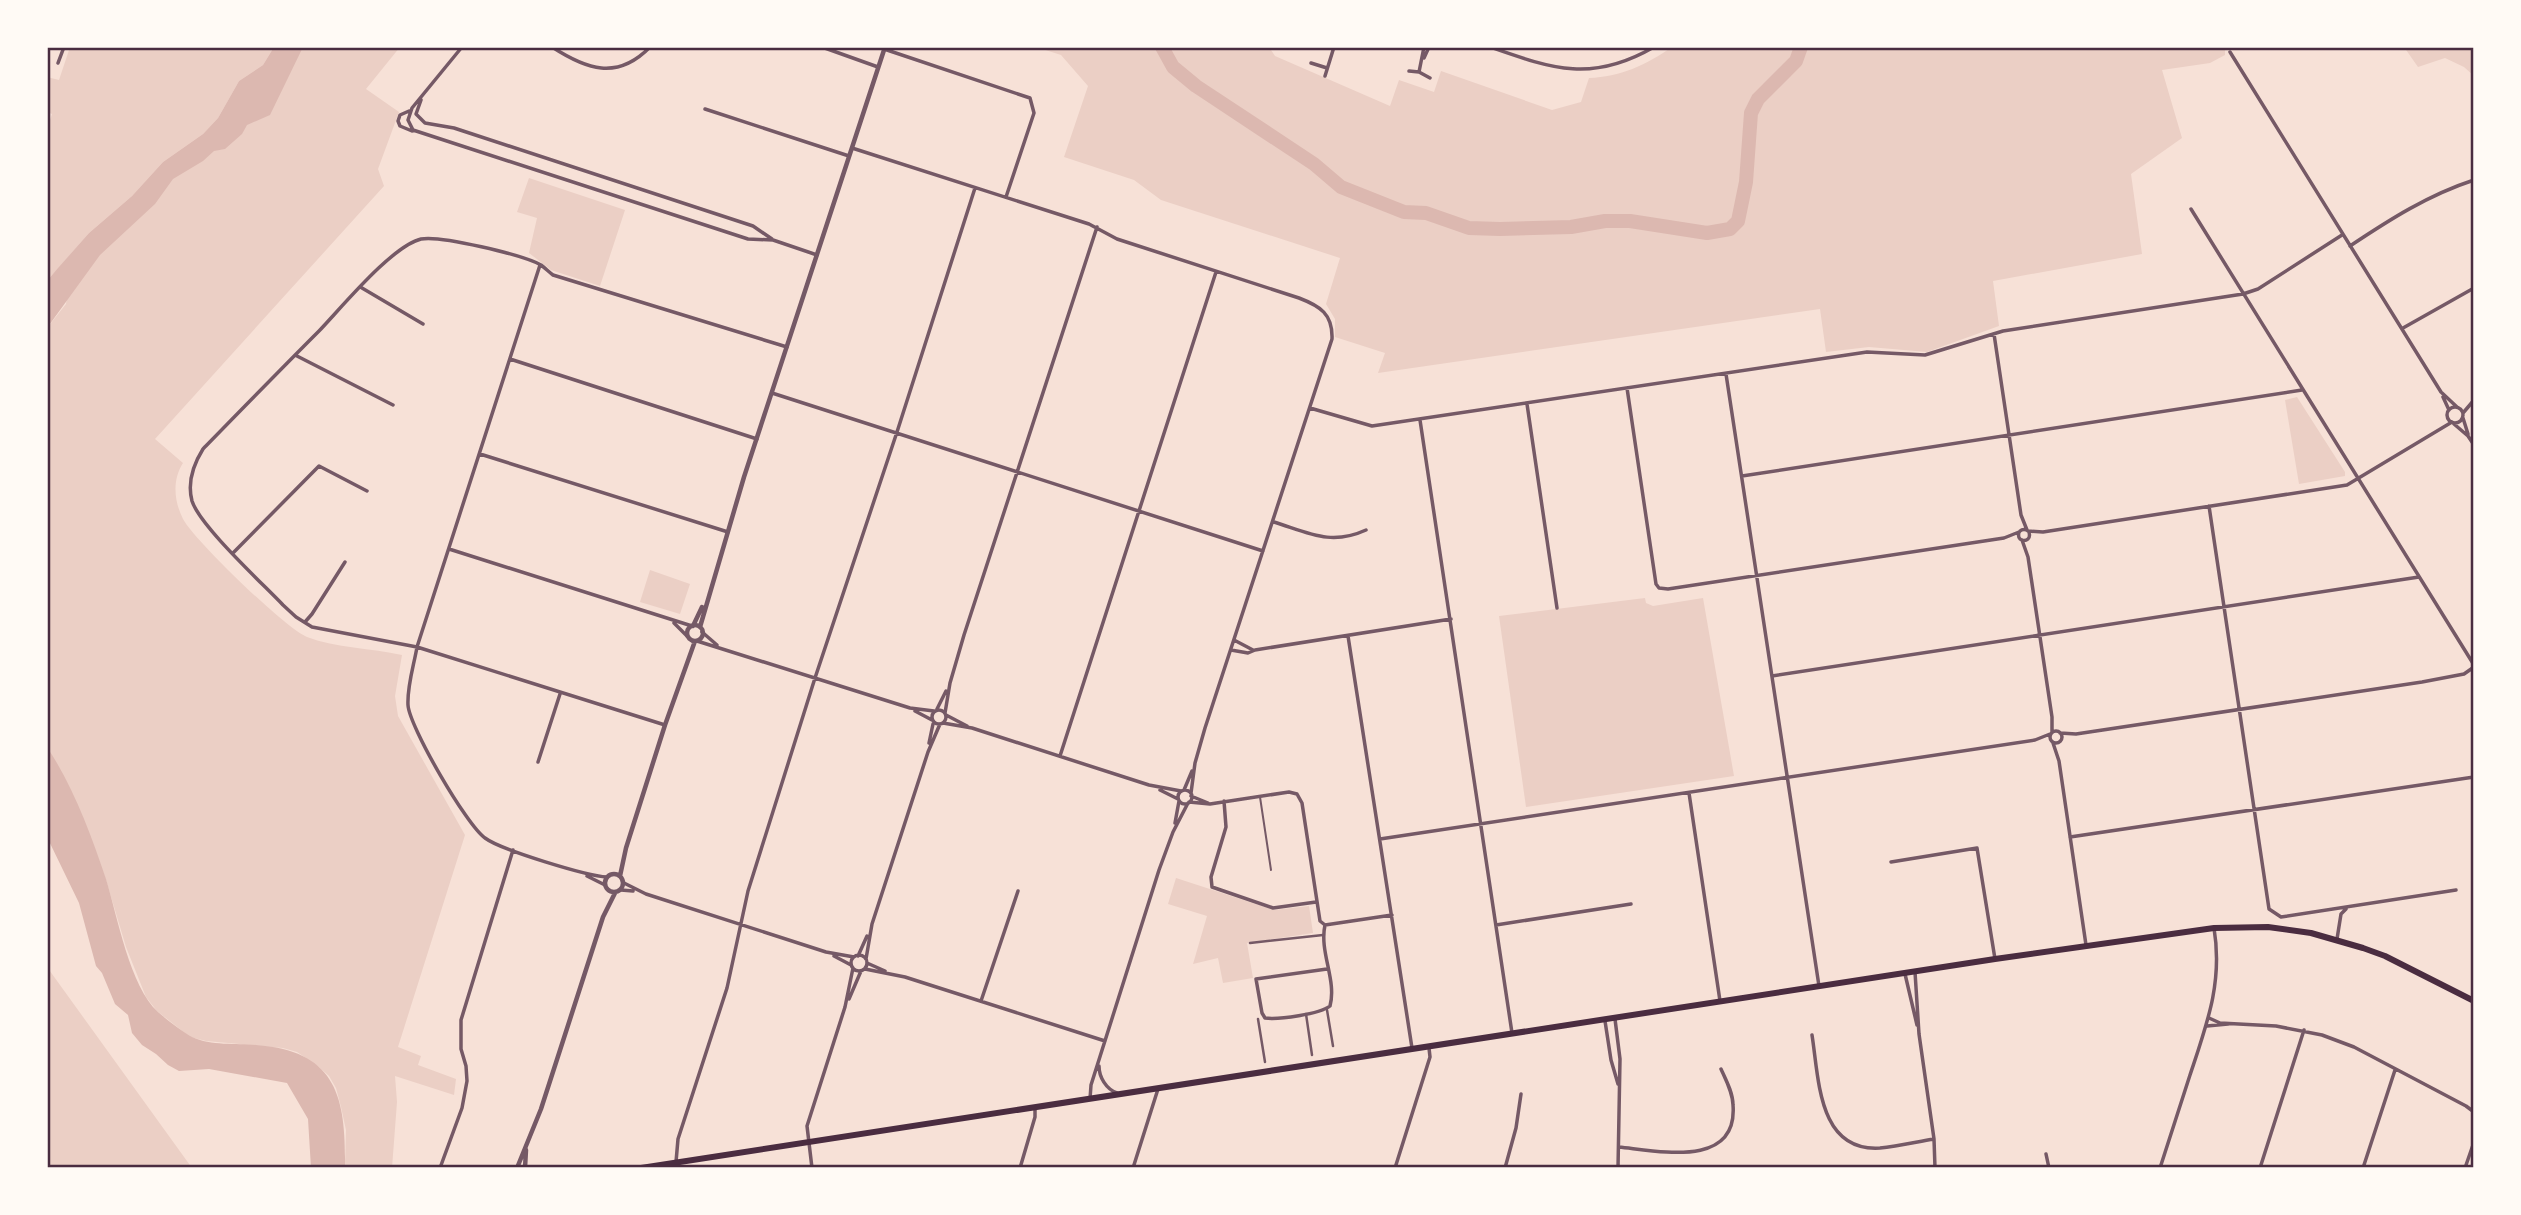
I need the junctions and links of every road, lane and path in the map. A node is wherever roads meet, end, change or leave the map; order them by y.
1 (64, 47) edge
2 (462, 47) edge
3 (552, 47) edge
4 (650, 47) edge
5 (822, 47) edge
6 (1334, 47) edge
7 (1427, 47) edge
8 (1490, 47) edge
9 (1654, 47) edge
10 (884, 48) edge
11 (2230, 52) dead end
12 (58, 63) dead end
13 (1311, 63) dead end
14 (878, 67) junction
15 (1327, 68) junction
16 (1409, 71) dead end
17 (1419, 72) junction
18 (1325, 76) dead end
19 (1430, 78) dead end
20 (425, 93) junction
21 (705, 109) dead end
22 (411, 111) junction
23 (417, 132) junction
24 (852, 148) junction
25 (849, 156) junction
26 (2474, 180) edge
27 (975, 188) junction
28 (1006, 197) junction
29 (2191, 209) dead end
30 (1097, 227) junction
31 (2342, 235) junction
32 (774, 240) junction
33 (2350, 246) junction
34 (817, 255) junction
35 (540, 265) junction
36 (1216, 272) junction
37 (361, 287) junction
38 (2474, 288) edge
39 (2243, 294) junction
40 (423, 324) dead end
41 (2403, 328) junction
42 (1994, 334) junction
43 (787, 347) junction
44 (295, 355) junction
45 (510, 359) junction
46 (1726, 374) junction
47 (1628, 388) junction
48 (2302, 390) junction
49 (2441, 392) junction
50 (772, 393) junction
51 (2474, 400) edge
52 (1527, 404) junction
53 (393, 405) dead end
54 (1310, 408) junction
55 (2458, 408) junction
56 (2448, 412) junction
57 (2463, 415) junction
58 (1420, 420) junction
59 (2452, 423) junction
60 (2435, 431) junction
61 (897, 432) junction
62 (2009, 433) junction
63 (2468, 436) junction
64 (757, 439) junction
65 (2474, 445) edge
66 (480, 454) junction
67 (1019, 473) junction
68 (1742, 476) junction
69 (2358, 480) junction
70 (367, 491) dead end
71 (2209, 506) junction
72 (1140, 511) junction
73 (2021, 515) junction
74 (1274, 522) junction
75 (1366, 530) dead end
76 (2027, 530) junction
77 (2020, 531) junction
78 (728, 532) junction
79 (2043, 532) junction
80 (2004, 538) junction
81 (2025, 539) junction
82 (449, 549) junction
83 (1263, 551) junction
84 (233, 553) junction
85 (345, 562) dead end
86 (1756, 576) junction
87 (2419, 577) junction
88 (1557, 608) dead end
89 (2224, 608) junction
90 (1451, 620) junction
91 (673, 621) junction
92 (305, 622) junction
93 (697, 628) junction
94 (2039, 635) junction
95 (1348, 636) junction
96 (692, 639) junction
97 (1234, 640) junction
98 (417, 646) junction
99 (719, 646) junction
100 (1231, 650) junction
101 (1255, 650) junction
102 (2474, 666) edge
103 (1772, 676) junction
104 (815, 678) junction
105 (950, 683) junction
106 (560, 693) junction
107 (910, 708) junction
108 (2238, 708) junction
109 (936, 711) junction
110 (945, 714) junction
111 (2052, 717) junction
112 (933, 721) junction
113 (942, 724) junction
114 (664, 725) junction
115 (972, 728) junction
116 (2059, 732) junction
117 (2051, 733) junction
118 (2076, 734) junction
119 (2035, 740) junction
120 (2060, 741) junction
121 (2052, 742) junction
122 (928, 752) junction
123 (1060, 756) junction
124 (2059, 761) junction
125 (538, 762) dead end
126 (1195, 763) junction
127 (2474, 776) edge
128 (1787, 778) junction
129 (1149, 785) junction
130 (1182, 791) junction
131 (1689, 793) junction
132 (1191, 794) junction
133 (1260, 796) junction
134 (1179, 800) junction
135 (1224, 801) junction
136 (1189, 802) junction
137 (1210, 804) junction
138 (2253, 811) junction
139 (1480, 824) junction
140 (1173, 832) junction
141 (2070, 837) junction
142 (1380, 839) junction
143 (625, 848) junction
144 (513, 850) junction
145 (1891, 862) dead end
146 (1271, 870) dead end
147 (579, 872) junction
148 (613, 874) junction
149 (620, 876) junction
150 (607, 877) junction
151 (624, 883) junction
152 (606, 888) junction
153 (2456, 890) dead end
154 (618, 891) junction
155 (1018, 891) dead end
156 (646, 894) junction
157 (1317, 902) junction
158 (1631, 904) dead end
159 (2348, 907) junction
160 (1392, 915) junction
161 (603, 917) junction
162 (872, 924) junction
163 (742, 925) junction
164 (1325, 925) junction
165 (1496, 925) junction
166 (2214, 928) junction
167 (1323, 935) junction
168 (2337, 939) junction
169 (1250, 943) dead end
170 (2086, 945) junction
171 (826, 952) junction
172 (856, 956) junction
173 (1994, 959) junction
174 (867, 961) junction
175 (852, 967) junction
176 (1328, 969) junction
177 (863, 970) junction
178 (1915, 972) junction
179 (1904, 973) junction
180 (893, 974) junction
181 (1819, 986) junction
182 (2474, 1001) edge
183 (981, 1002) junction
184 (1720, 1003) junction
185 (845, 1007) junction
186 (1327, 1010) junction
187 (1306, 1014) junction
188 (2209, 1018) junction
189 (1258, 1019) dead end
190 (1615, 1019) junction
191 (1605, 1021) junction
192 (2230, 1024) junction
193 (2207, 1026) junction
194 (2304, 1030) junction
195 (1512, 1033) junction
196 (1919, 1034) junction
197 (1812, 1035) dead end
198 (1105, 1041) junction
199 (1333, 1046) dead end
200 (1429, 1048) junction
201 (1412, 1050) junction
202 (1312, 1055) dead end
203 (1099, 1061) junction
204 (1265, 1062) dead end
205 (1721, 1069) dead end
206 (2395, 1069) junction
207 (1619, 1086) junction
208 (1158, 1088) junction
209 (1124, 1094) junction
210 (1521, 1094) dead end
211 (1090, 1099) junction
212 (1035, 1108) junction
213 (2474, 1110) edge
214 (1934, 1139) junction
215 (808, 1141) junction
216 (2474, 1142) edge
217 (527, 1146) junction
218 (1619, 1147) junction
219 (2046, 1154) dead end
220 (525, 1155) junction
221 (676, 1162) junction
222 (440, 1168) edge
223 (517, 1168) edge
224 (525, 1168) edge
225 (530, 1168) edge
226 (641, 1168) edge
227 (812, 1168) edge
228 (1020, 1168) edge
229 (1133, 1168) edge
230 (1395, 1168) edge
231 (1505, 1168) edge
232 (1618, 1168) edge
233 (1935, 1168) edge
234 (2049, 1168) edge
235 (2160, 1168) edge
236 (2260, 1168) edge
237 (2363, 1168) edge
238 (2465, 1168) edge

1 - 12 street
2 - 20 street
3 - 4 street
5 - 14 street
6 - 15 street
7 - 17 street
8 - 9 street
10 - 14 street
10 - 28 street
11 - 31 street
13 - 15 street
14 - 24 street
15 - 18 street
16 - 17 street
17 - 19 street
20 - 22 street
20 - 32 street
21 - 25 street
22 - 23 street
22 - 23 street
23 - 32 street
24 - 25 street
24 - 27 street
25 - 34 street
26 - 33 street
27 - 28 street
27 - 61 street
28 - 30 street
29 - 39 street
30 - 36 street
30 - 67 street
31 - 33 street
31 - 39 street
32 - 34 street
33 - 41 street
34 - 43 street
35 - 37 street
35 - 43 street
35 - 45 street
36 - 54 street
36 - 72 street
37 - 40 street
37 - 44 street
38 - 41 street
39 - 42 street
39 - 48 street
41 - 49 street
42 - 46 street
42 - 62 street
43 - 50 street
44 - 53 street
44 - 84 street
45 - 64 street
45 - 66 street
46 - 47 street
46 - 68 street
47 - 52 street
47 - 86 street
48 - 62 street
48 - 69 street
49 - 55 street
49 - 56 street
50 - 61 street
50 - 64 street
51 - 55 street
51 - 57 street
52 - 58 street
52 - 88 street
54 - 58 street
54 - 74 street
55 - 56 street
55 - 57 street
56 - 59 street
56 - 60 street
57 - 59 street
57 - 63 street
58 - 90 street
59 - 60 street
59 - 63 street
60 - 69 street
61 - 67 street
61 - 104 street
62 - 68 street
62 - 73 street
63 - 65 street
64 - 78 street
66 - 78 street
66 - 82 street
67 - 72 street
67 - 105 street
68 - 86 street
69 - 71 street
69 - 87 street
70 - 84 street
71 - 79 street
71 - 89 street
72 - 83 street
72 - 123 street
73 - 76 street
73 - 77 street
74 - 75 street
74 - 83 street
76 - 77 street
76 - 79 street
76 - 81 street
77 - 80 street
77 - 81 street
78 - 93 street
79 - 81 street
80 - 81 street
80 - 86 street
81 - 94 street
82 - 91 street
82 - 98 street
83 - 97 street
84 - 92 street
85 - 92 street
86 - 103 street
87 - 89 street
87 - 102 street
89 - 94 street
89 - 108 street
90 - 95 street
90 - 139 street
91 - 93 street
91 - 96 street
92 - 98 street
93 - 96 street
93 - 96 street
93 - 99 street
94 - 103 street
94 - 111 street
95 - 101 street
95 - 142 street
96 - 99 street
96 - 114 street
97 - 100 street
97 - 101 street
98 - 106 street
98 - 144 street
99 - 104 street
100 - 101 street
100 - 126 street
102 - 108 street
103 - 128 street
104 - 107 street
104 - 163 street
105 - 109 street
105 - 110 street
106 - 114 street
106 - 125 street
107 - 109 street
107 - 112 street
108 - 118 street
108 - 138 street
109 - 110 street
109 - 112 street
110 - 113 street
110 - 115 street
111 - 116 street
111 - 117 street
112 - 113 street
112 - 122 street
113 - 115 street
113 - 122 street
114 - 143 street
115 - 123 street
116 - 117 street
116 - 118 street
116 - 120 street
117 - 119 street
117 - 121 street
118 - 120 street
119 - 121 street
119 - 128 street
120 - 121 street
120 - 124 street
121 - 124 street
122 - 162 street
123 - 129 street
124 - 141 street
126 - 130 street
126 - 132 street
127 - 138 street
128 - 131 street
128 - 181 street
129 - 130 street
129 - 134 street
130 - 132 street
130 - 134 street
131 - 139 street
131 - 184 street
132 - 136 street
132 - 137 street
133 - 135 street
133 - 146 lane
133 - 157 street
134 - 136 street
134 - 140 street
135 - 137 street
135 - 157 street
136 - 137 street
136 - 140 street
138 - 141 street
138 - 159 street
139 - 142 street
139 - 165 street
140 - 198 street
141 - 170 street
142 - 160 street
143 - 148 street
143 - 149 street
144 - 147 street
144 - 222 street
145 - 173 street
147 - 150 street
147 - 152 street
148 - 149 street
148 - 150 street
149 - 151 street
150 - 152 street
151 - 154 street
151 - 156 street
152 - 154 street
152 - 161 street
153 - 159 street
154 - 156 street
154 - 161 street
155 - 183 street
156 - 163 street
157 - 164 street
158 - 165 street
159 - 168 street
160 - 164 street
160 - 201 street
161 - 217 street
162 - 172 street
162 - 174 street
163 - 171 street
163 - 221 street
164 - 167 street
165 - 195 street
166 - 168 main road
166 - 170 main road
166 - 188 street
167 - 169 street
167 - 176 street
168 - 182 main road
170 - 173 main road
171 - 172 street
171 - 175 street
172 - 174 street
172 - 175 street
173 - 178 main road
174 - 177 street
174 - 180 street
175 - 177 street
175 - 185 street
176 - 186 street
176 - 187 street
177 - 180 street
177 - 185 street
178 - 179 main road
178 - 196 street
179 - 181 main road
179 - 196 street
180 - 183 street
181 - 184 main road
183 - 198 street
184 - 190 main road
185 - 215 street
186 - 187 street
186 - 199 street
187 - 202 street
188 - 192 street
188 - 193 street
189 - 204 street
190 - 191 main road
190 - 207 street
191 - 195 main road
191 - 207 street
192 - 193 street
192 - 194 street
193 - 235 street
194 - 206 street
194 - 236 street
195 - 200 main road
196 - 214 street
197 - 214 street
198 - 203 street
200 - 201 main road
200 - 230 street
201 - 208 main road
203 - 209 street
203 - 211 street
205 - 218 street
206 - 213 street
206 - 237 street
207 - 218 street
208 - 209 main road
208 - 229 street
209 - 211 main road
210 - 231 street
211 - 212 main road
212 - 215 main road
212 - 228 street
214 - 233 street
215 - 221 main road
215 - 227 street
216 - 238 street
217 - 220 street
217 - 223 street
218 - 232 street
219 - 234 street
220 - 224 street
220 - 225 street
221 - 226 main road

